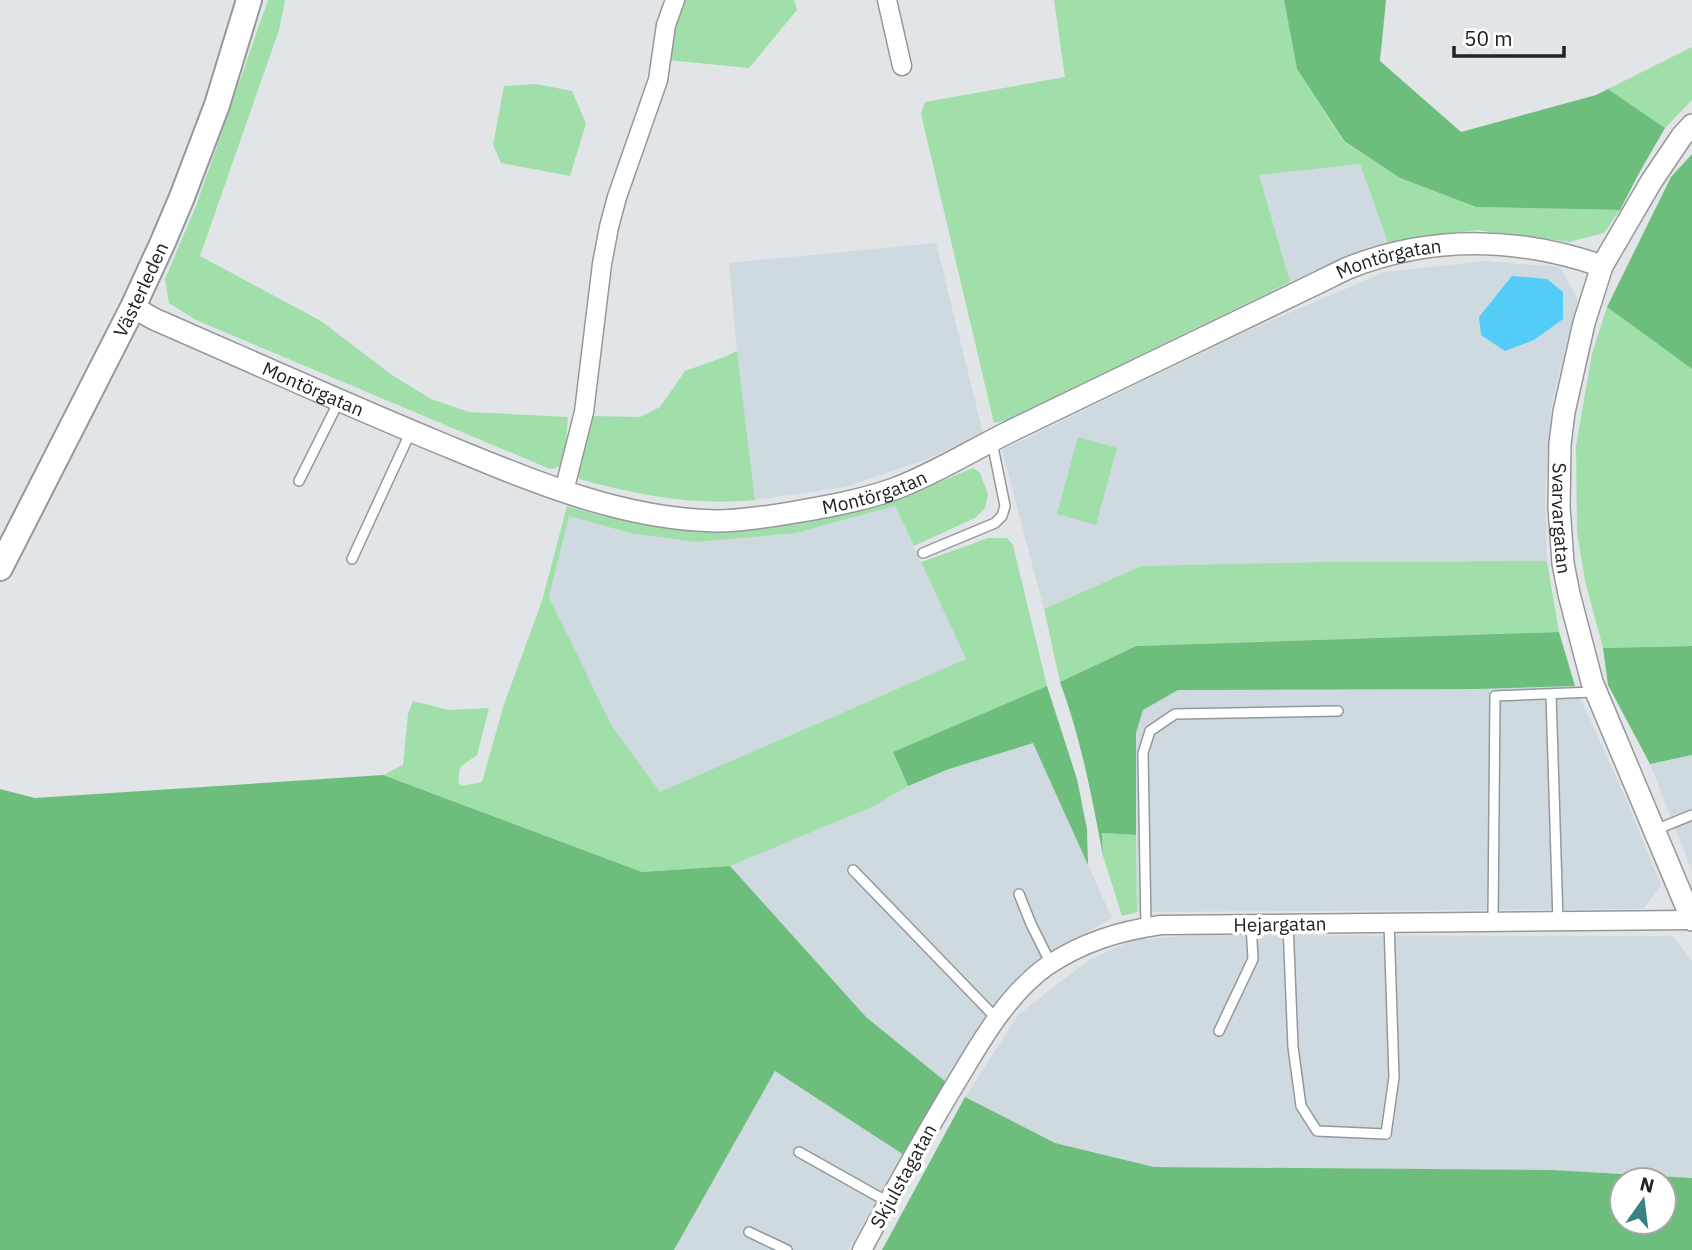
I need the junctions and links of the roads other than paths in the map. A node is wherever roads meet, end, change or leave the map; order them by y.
1 (249, 0) edge
2 (675, 0) edge
3 (887, 0) edge
4 (902, 66) dead end
5 (1692, 125) edge
6 (1602, 266) junction
7 (132, 307) junction
8 (339, 401) junction
9 (411, 431) junction
10 (991, 440) junction
11 (299, 481) dead end
12 (564, 491) junction
13 (923, 553) dead end
14 (352, 559) dead end
15 (0, 568) edge
16 (1597, 692) junction
17 (1551, 694) junction
18 (1338, 711) dead end
19 (1692, 815) edge
20 (1655, 830) junction
21 (853, 870) dead end
22 (1019, 894) dead end
23 (1692, 920) edge
24 (1493, 921) junction
25 (1558, 921) junction
26 (1389, 922) junction
27 (1288, 923) junction
28 (1251, 924) junction
29 (1146, 927) junction
30 (1051, 964) junction
31 (997, 1019) junction
32 (1219, 1031) dead end
33 (944, 1101) joint
34 (799, 1152) dead end
35 (888, 1202) junction
36 (749, 1232) dead end
37 (787, 1250) edge
38 (862, 1250) edge

1 - 7 main road, Västerleden
2 - 12 street
3 - 4 street
5 - 6 street, Svarvargatan
6 - 10 street, Montörgatan
6 - 16 street, Svarvargatan
7 - 8 street, Montörgatan
7 - 15 main road, Västerleden
8 - 9 street, Montörgatan
8 - 11 lane
9 - 12 street, Montörgatan
9 - 14 lane
10 - 12 street, Montörgatan
10 - 13 lane
16 - 17 lane
16 - 20 street, Svarvargatan
17 - 24 lane
17 - 25 lane
18 - 29 lane
19 - 20 lane
20 - 23 street, Svarvargatan
21 - 31 lane
22 - 30 lane
23 - 25 street, Hejargatan
24 - 25 street, Hejargatan
24 - 26 street, Hejargatan
26 - 27 street, Hejargatan
26 - 27 lane
27 - 28 street, Hejargatan
28 - 29 street, Hejargatan
28 - 32 lane
29 - 30 street, Hejargatan
30 - 31 street, Hejargatan
31 - 33 street, Hejargatan
33 - 35 street, Skjulstagatan
34 - 35 lane
35 - 38 street, Skjulstagatan
36 - 37 lane

